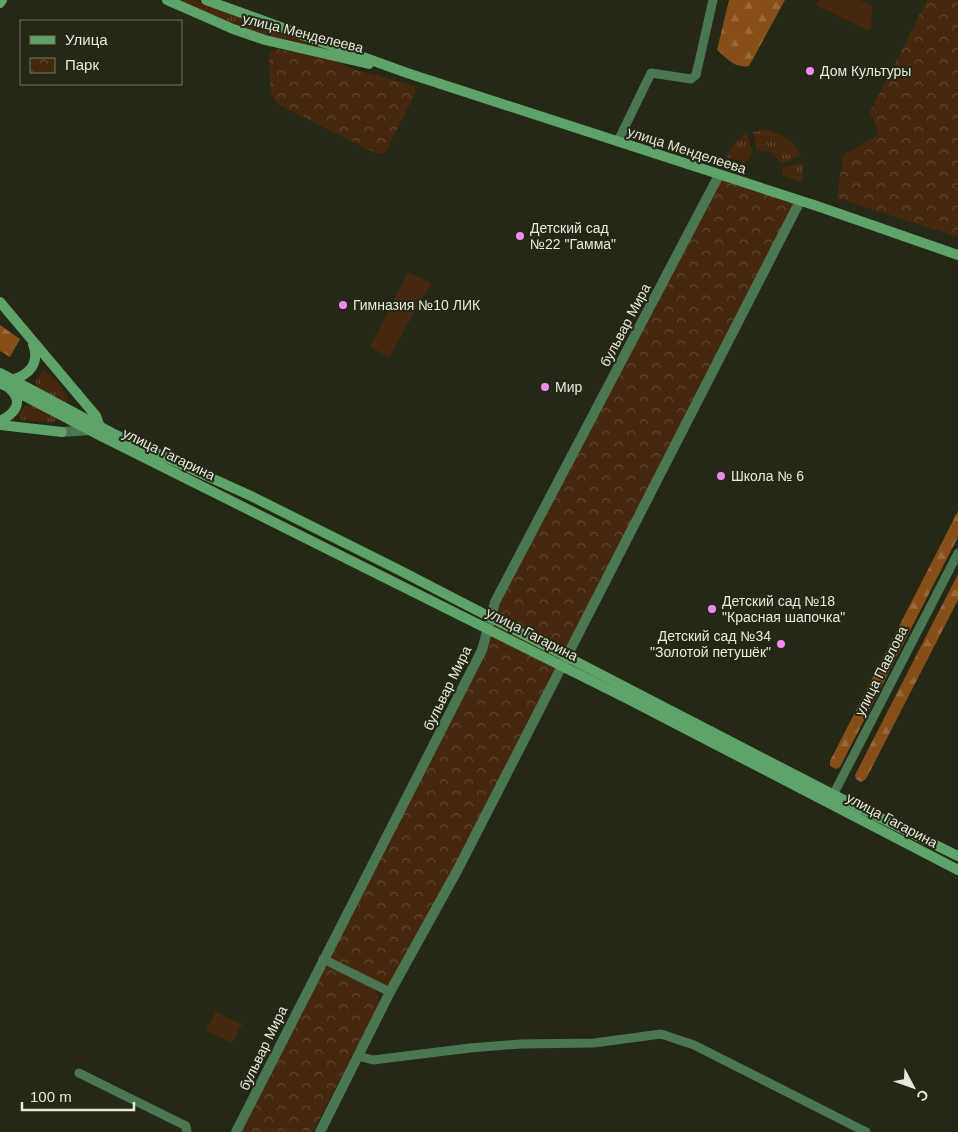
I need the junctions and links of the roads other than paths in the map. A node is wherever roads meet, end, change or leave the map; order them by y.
1 (167, 0) edge
2 (206, 0) edge
3 (713, 0) edge
4 (407, 73) junction
5 (618, 141) junction
6 (718, 175) junction
7 (800, 201) junction
8 (958, 255) edge
9 (0, 302) edge
10 (32, 340) junction
11 (0, 373) edge
12 (7, 383) edge
13 (0, 423) edge
14 (100, 427) junction
15 (90, 430) junction
16 (62, 432) joint
17 (958, 553) edge
18 (490, 616) junction
19 (487, 628) junction
20 (565, 660) junction
21 (832, 799) junction
22 (958, 856) edge
23 (958, 870) edge
24 (323, 959) junction
25 (390, 992) junction
26 (358, 1056) junction
27 (79, 1073) dead end
28 (187, 1132) edge
29 (236, 1132) edge
30 (320, 1132) edge
31 (866, 1132) edge

1 - 4 main road, улица Менделеева
2 - 4 main road, улица Менделеева
3 - 5 street
4 - 5 main road, улица Менделеева
5 - 6 main road, улица Менделеева
6 - 7 main road, улица Менделеева
6 - 18 street, бульвар Мира
7 - 8 main road, улица Менделеева
7 - 20 street
9 - 10 main road
10 - 12 main road
10 - 14 main road
11 - 12 main road, улица Гагарина
12 - 13 main road
12 - 14 main road, улица Гагарина
12 - 15 main road, улица Гагарина
13 - 16 main road
14 - 18 main road, улица Гагарина
15 - 16 street
15 - 19 main road, улица Гагарина
17 - 21 street, улица Павлова
18 - 19 street, бульвар Мира
18 - 20 main road, улица Гагарина
19 - 20 main road, улица Гагарина
19 - 24 street, бульвар Мира
20 - 21 main road, улица Гагарина
20 - 25 street
21 - 22 main road, улица Гагарина
21 - 23 main road, улица Гагарина
24 - 25 street
24 - 29 street, бульвар Мира
25 - 26 street
26 - 30 street
26 - 31 street
27 - 28 street

